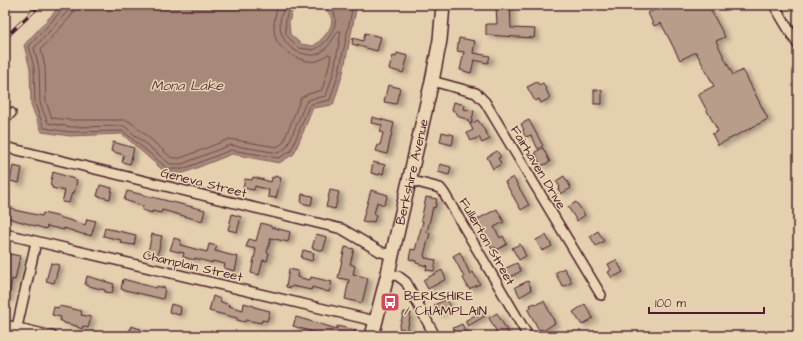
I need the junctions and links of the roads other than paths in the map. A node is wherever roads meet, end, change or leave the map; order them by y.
1 (443, 5) edge
2 (774, 5) edge
3 (798, 45) edge
4 (432, 81) junction
5 (5, 147) edge
6 (409, 180) junction
7 (5, 234) edge
8 (36, 242) junction
9 (392, 255) junction
10 (388, 273) junction
11 (601, 295) dead end
12 (375, 321) junction
13 (5, 325) edge
14 (16, 332) edge
15 (52, 336) edge
16 (372, 336) edge
17 (435, 336) edge
18 (528, 336) edge

1 - 4 main road, Berkshire Avenue
2 - 3 street
4 - 6 main road, Berkshire Avenue
4 - 11 street, Fairhaven Drive
5 - 9 street, Geneva Street
6 - 9 main road, Berkshire Avenue
6 - 18 street, Fullerton Street
7 - 8 street, Champlain Street
8 - 12 street, Champlain Street
8 - 14 street
9 - 10 main road, Berkshire Avenue
10 - 12 main road, Berkshire Avenue
10 - 17 street
12 - 16 main road, Berkshire Avenue
13 - 14 street
14 - 15 street

